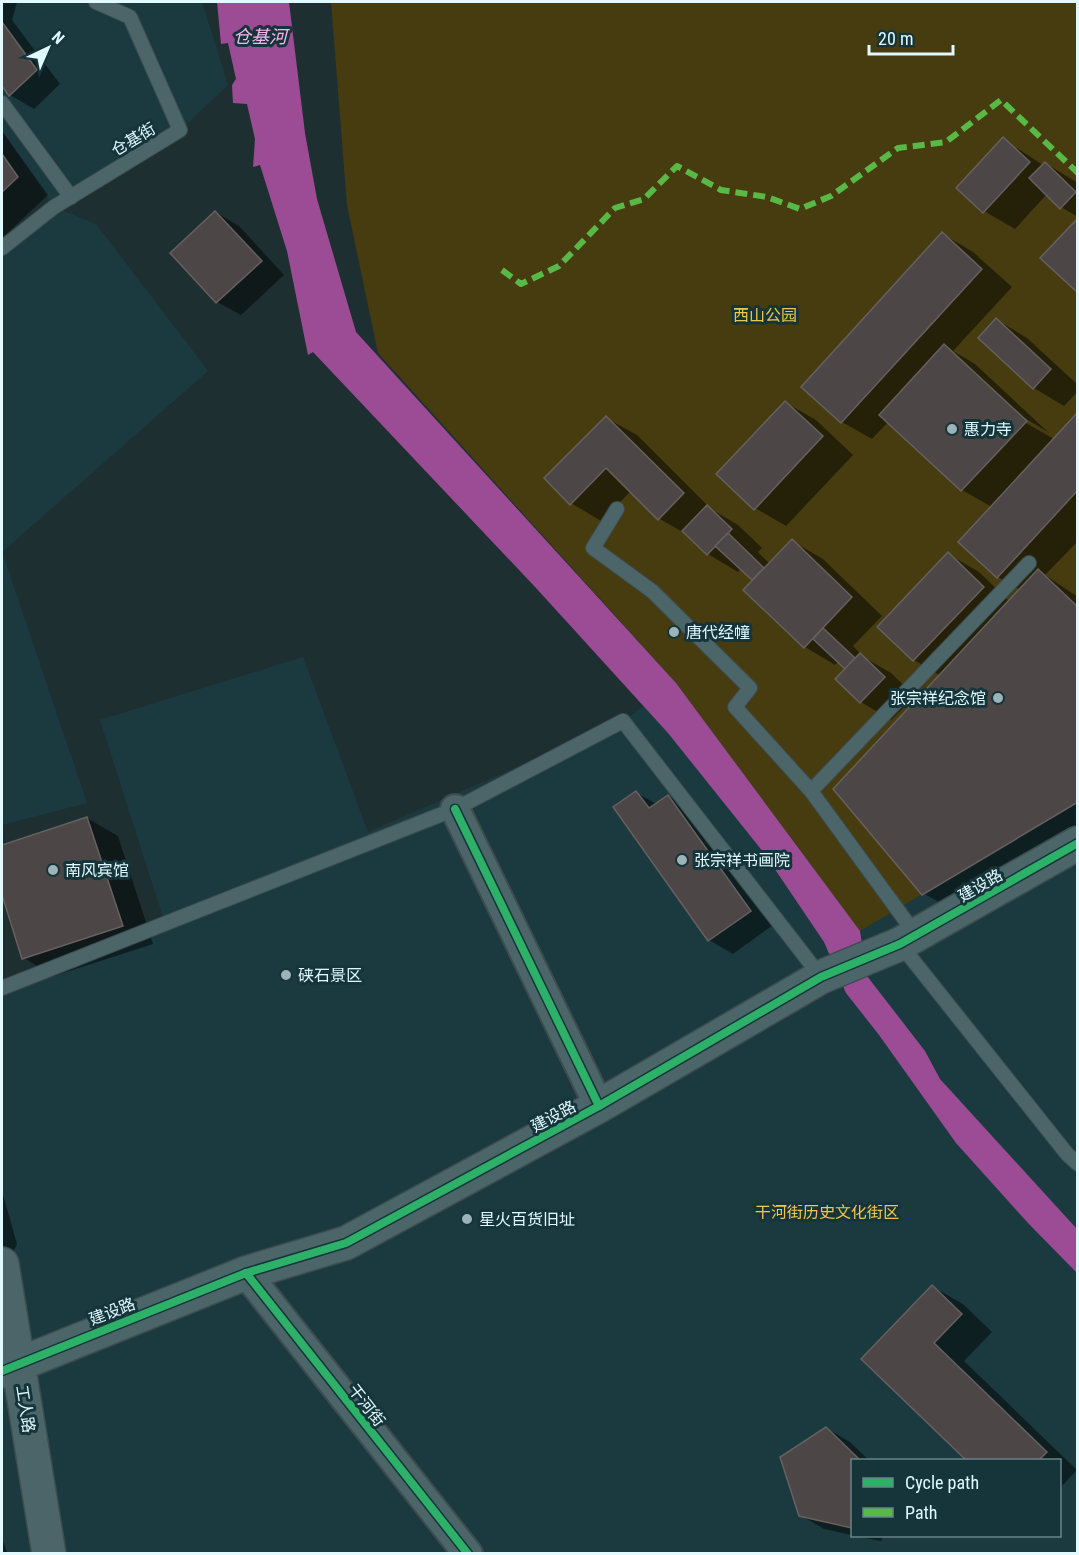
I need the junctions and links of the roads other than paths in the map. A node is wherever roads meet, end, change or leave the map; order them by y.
1 (96, 2) edge
2 (2, 103) edge
3 (71, 196) junction
4 (2, 248) edge
5 (617, 509) dead end
6 (1029, 564) dead end
7 (811, 791) junction
8 (455, 809) junction
9 (1077, 843) edge
10 (908, 940) junction
11 (820, 977) junction
12 (2, 988) edge
13 (599, 1106) junction
14 (1077, 1164) edge
15 (2, 1264) edge
16 (246, 1273) junction
17 (10, 1366) edge
18 (49, 1554) edge
19 (468, 1554) edge

1 - 3 lane, 仓基街
2 - 3 lane
3 - 4 lane, 仓基街
5 - 7 lane
6 - 7 lane
7 - 10 lane
8 - 11 lane
8 - 12 lane
8 - 13 street
9 - 10 street, 建设路
10 - 11 street, 建设路
10 - 14 lane
11 - 13 street, 建设路
13 - 16 street, 建设路
15 - 17 street, 工人路
16 - 17 street, 建设路
16 - 19 street, 干河街
17 - 18 street, 工人路

